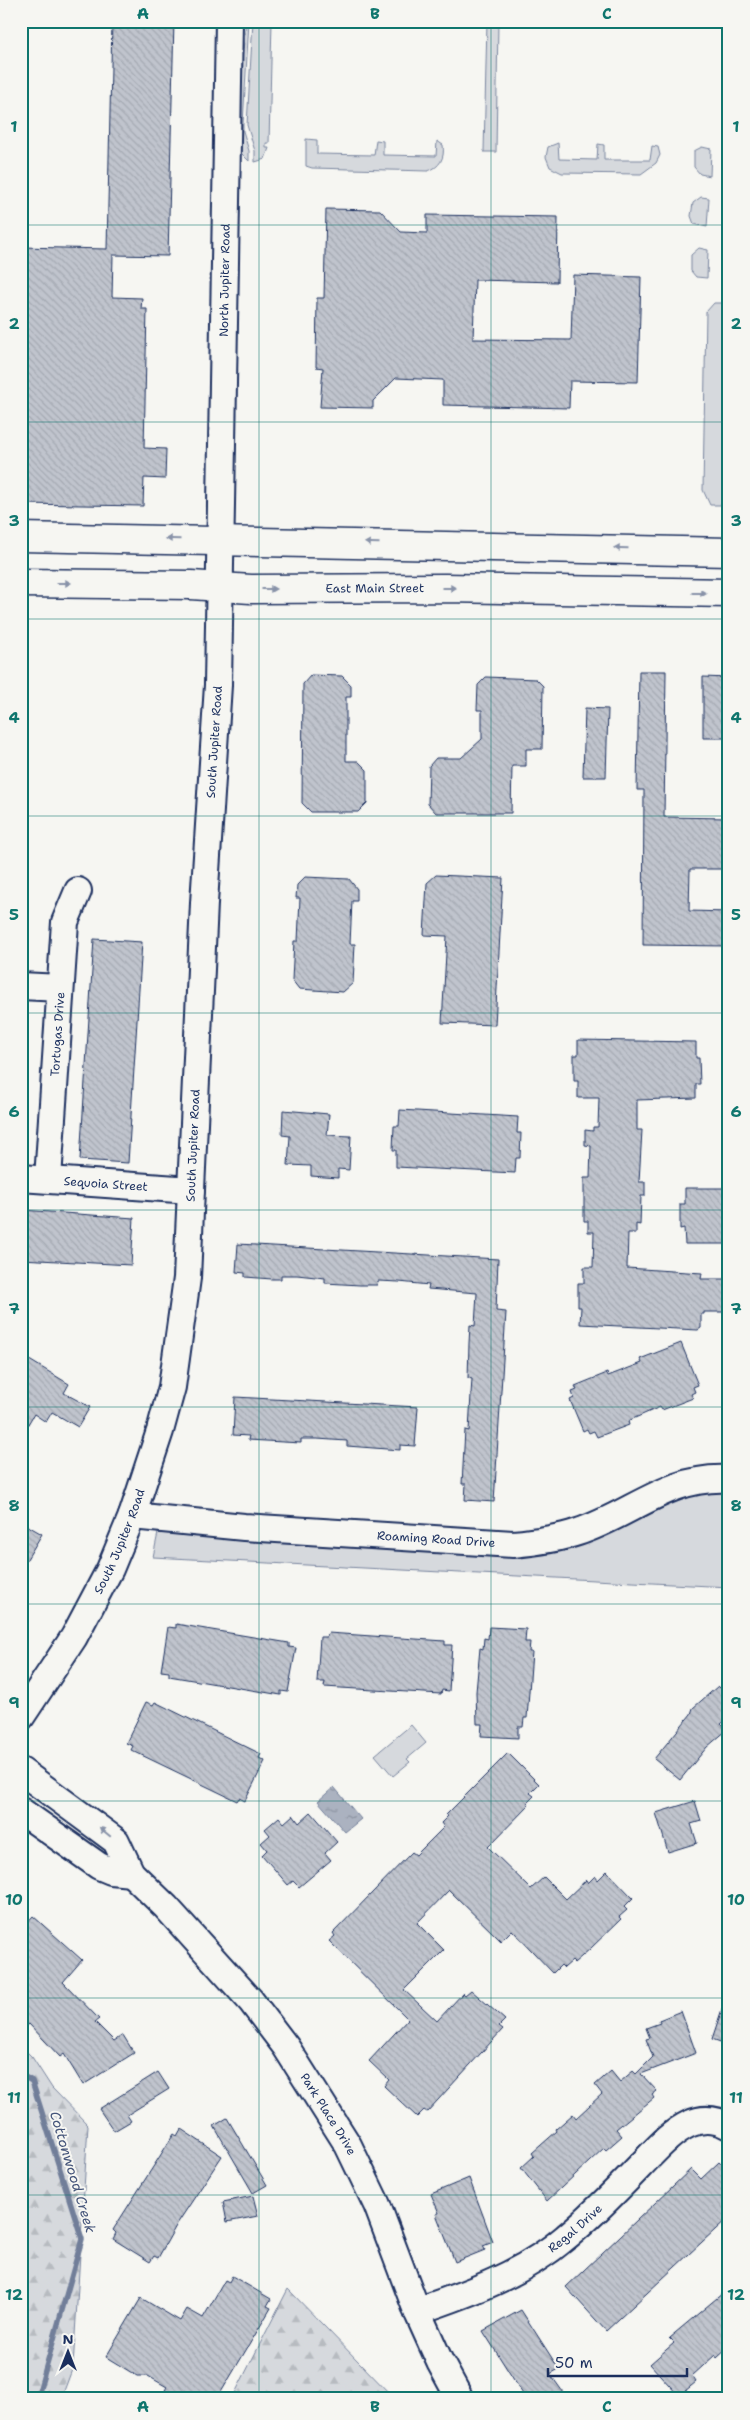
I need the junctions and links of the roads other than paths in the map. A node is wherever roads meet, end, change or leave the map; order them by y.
1 (229, 21) edge
2 (21, 537) edge
3 (222, 540) junction
4 (670, 550) junction
5 (729, 552) edge
6 (21, 583) edge
7 (220, 586) junction
8 (670, 593) junction
9 (729, 593) edge
10 (78, 891) dead end
11 (21, 986) edge
12 (60, 988) junction
13 (21, 1178) edge
14 (48, 1179) junction
15 (191, 1190) junction
16 (729, 1479) edge
17 (132, 1516) junction
18 (21, 1717) edge
19 (21, 1771) edge
20 (21, 1811) edge
21 (131, 1873) junction
22 (720, 2123) edge
23 (418, 2311) junction
24 (460, 2399) edge

1 - 3 street, North Jupiter Road
3 -> 2 main road
4 -> 3 main road
3 - 7 street, South Jupiter Road
4 - 5 main road
4 - 8 main road
6 -> 7 main road, East Main Street
7 -> 8 main road, East Main Street
7 - 15 street, South Jupiter Road
8 -> 9 main road, East Main Street
10 - 12 street, Tortugas Drive
11 - 12 street
12 - 14 street, Tortugas Drive
13 - 14 street, Sequoia Street
14 - 15 street, Sequoia Street
15 - 17 street, South Jupiter Road
16 - 17 street, Roaming Road Drive
17 - 18 street, South Jupiter Road
21 -> 19 street, Park Place Drive
20 - 21 street
21 - 23 street, Park Place Drive
22 - 23 street, Regal Drive
23 - 24 street, Park Place Drive

